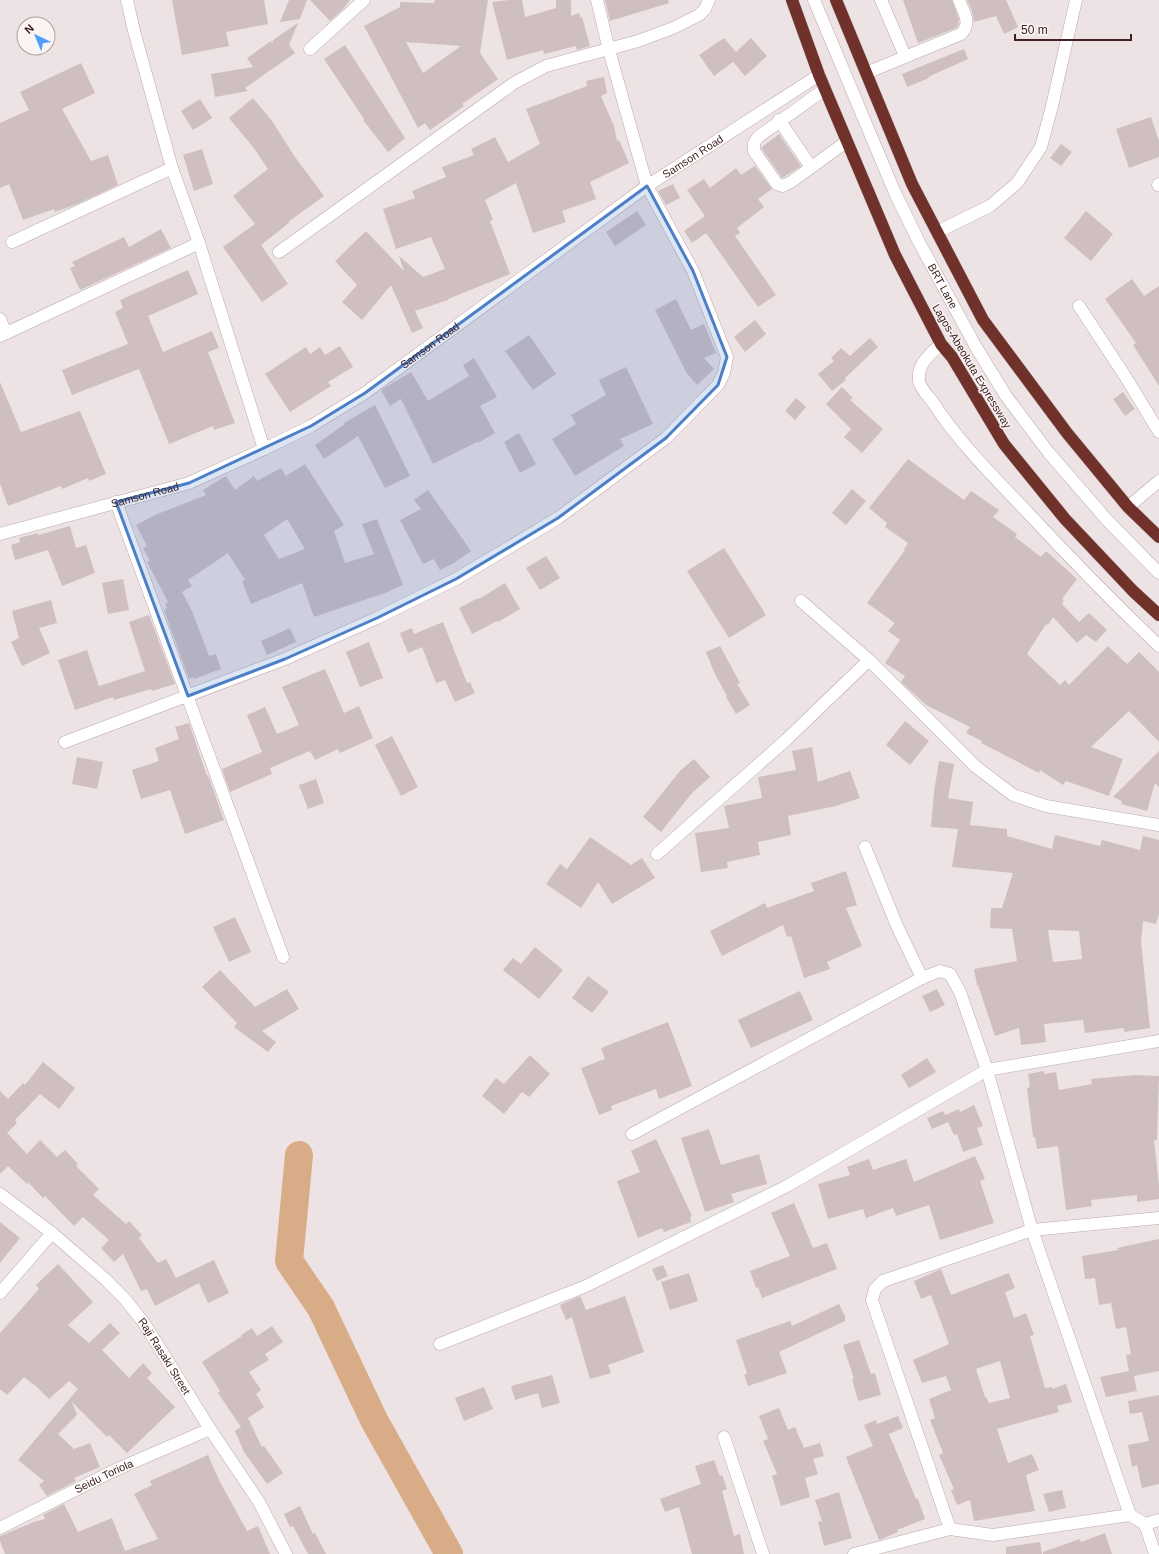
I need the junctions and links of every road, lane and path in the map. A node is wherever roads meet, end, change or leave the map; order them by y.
1 (128, 0) edge
2 (364, 0) edge
3 (597, 0) edge
4 (709, 0) edge
5 (792, 0) edge
6 (814, 0) edge
7 (836, 0) edge
8 (881, 0) edge
9 (959, 0) edge
10 (1076, 0) edge
11 (310, 49) dead end
12 (609, 50) junction
13 (905, 56) junction
14 (866, 73) junction
15 (819, 75) junction
16 (825, 90) junction
17 (779, 120) junction
18 (846, 142) junction
19 (811, 167) junction
20 (172, 168) junction
21 (647, 186) junction
22 (936, 230) junction
23 (12, 242) dead end
24 (199, 243) junction
25 (280, 252) dead end
26 (1079, 306) dead end
27 (0, 319) edge
28 (3, 334) edge
29 (941, 344) junction
30 (1159, 432) edge
31 (264, 449) junction
32 (1159, 481) edge
33 (116, 502) junction
34 (1128, 506) junction
35 (0, 534) edge
36 (1159, 537) edge
37 (1159, 573) edge
38 (801, 601) dead end
39 (1159, 615) edge
40 (1159, 646) edge
41 (869, 660) junction
42 (188, 696) junction
43 (65, 742) dead end
44 (1159, 825) edge
45 (865, 847) dead end
46 (657, 854) dead end
47 (283, 957) dead end
48 (922, 978) junction
49 (1159, 1041) edge
50 (987, 1070) junction
51 (632, 1134) dead end
52 (0, 1194) edge
53 (1159, 1218) edge
54 (1032, 1230) junction
55 (52, 1233) junction
56 (0, 1293) edge
57 (440, 1344) dead end
58 (210, 1429) junction
59 (724, 1437) dead end
60 (1130, 1515) junction
61 (1159, 1520) edge
62 (1145, 1524) junction
63 (0, 1528) edge
64 (950, 1529) junction
65 (286, 1554) edge
66 (763, 1554) edge
67 (854, 1554) edge
68 (1155, 1554) edge

1 - 20 street
2 - 11 street
3 - 12 street
4 - 12 street
5 - 15 highway, Lagos-Abeokuta Expressway
6 - 37 street, BRT Lane
7 - 14 highway
8 - 13 street
9 - 13 street
10 - 22 street
12 - 21 street
12 - 25 street
13 - 14 street
14 - 22 highway
15 - 16 highway, Lagos-Abeokuta Expressway
15 - 21 street, Samson Road
16 - 17 street
16 - 18 highway, Lagos-Abeokuta Expressway
17 - 19 street
17 - 19 street
18 - 19 street
18 - 29 highway, Lagos-Abeokuta Expressway
20 - 23 street
20 - 24 street
21 - 31 street, Samson Road
21 - 42 street
22 - 34 highway
24 - 28 street
24 - 31 street
26 - 30 street
27 - 28 street
29 - 39 highway, Lagos-Abeokuta Expressway
29 - 40 street
31 - 33 street, Samson Road
32 - 34 street
33 - 35 street, Samson Road
33 - 42 street
34 - 36 highway
38 - 41 street
41 - 44 street
41 - 46 street
42 - 43 street
42 - 47 street
45 - 48 street
48 - 50 street
48 - 51 street
49 - 50 street
50 - 54 street
50 - 57 street
52 - 55 street, Raji Rasaki Street
53 - 54 street
54 - 60 street
54 - 64 street
55 - 56 street
55 - 58 street, Raji Rasaki Street
58 - 63 street, Seidu Toriola
58 - 65 street, Raji Rasaki Street
59 - 66 street
60 - 62 street
60 - 64 street
61 - 62 street
62 - 68 street
64 - 67 street

